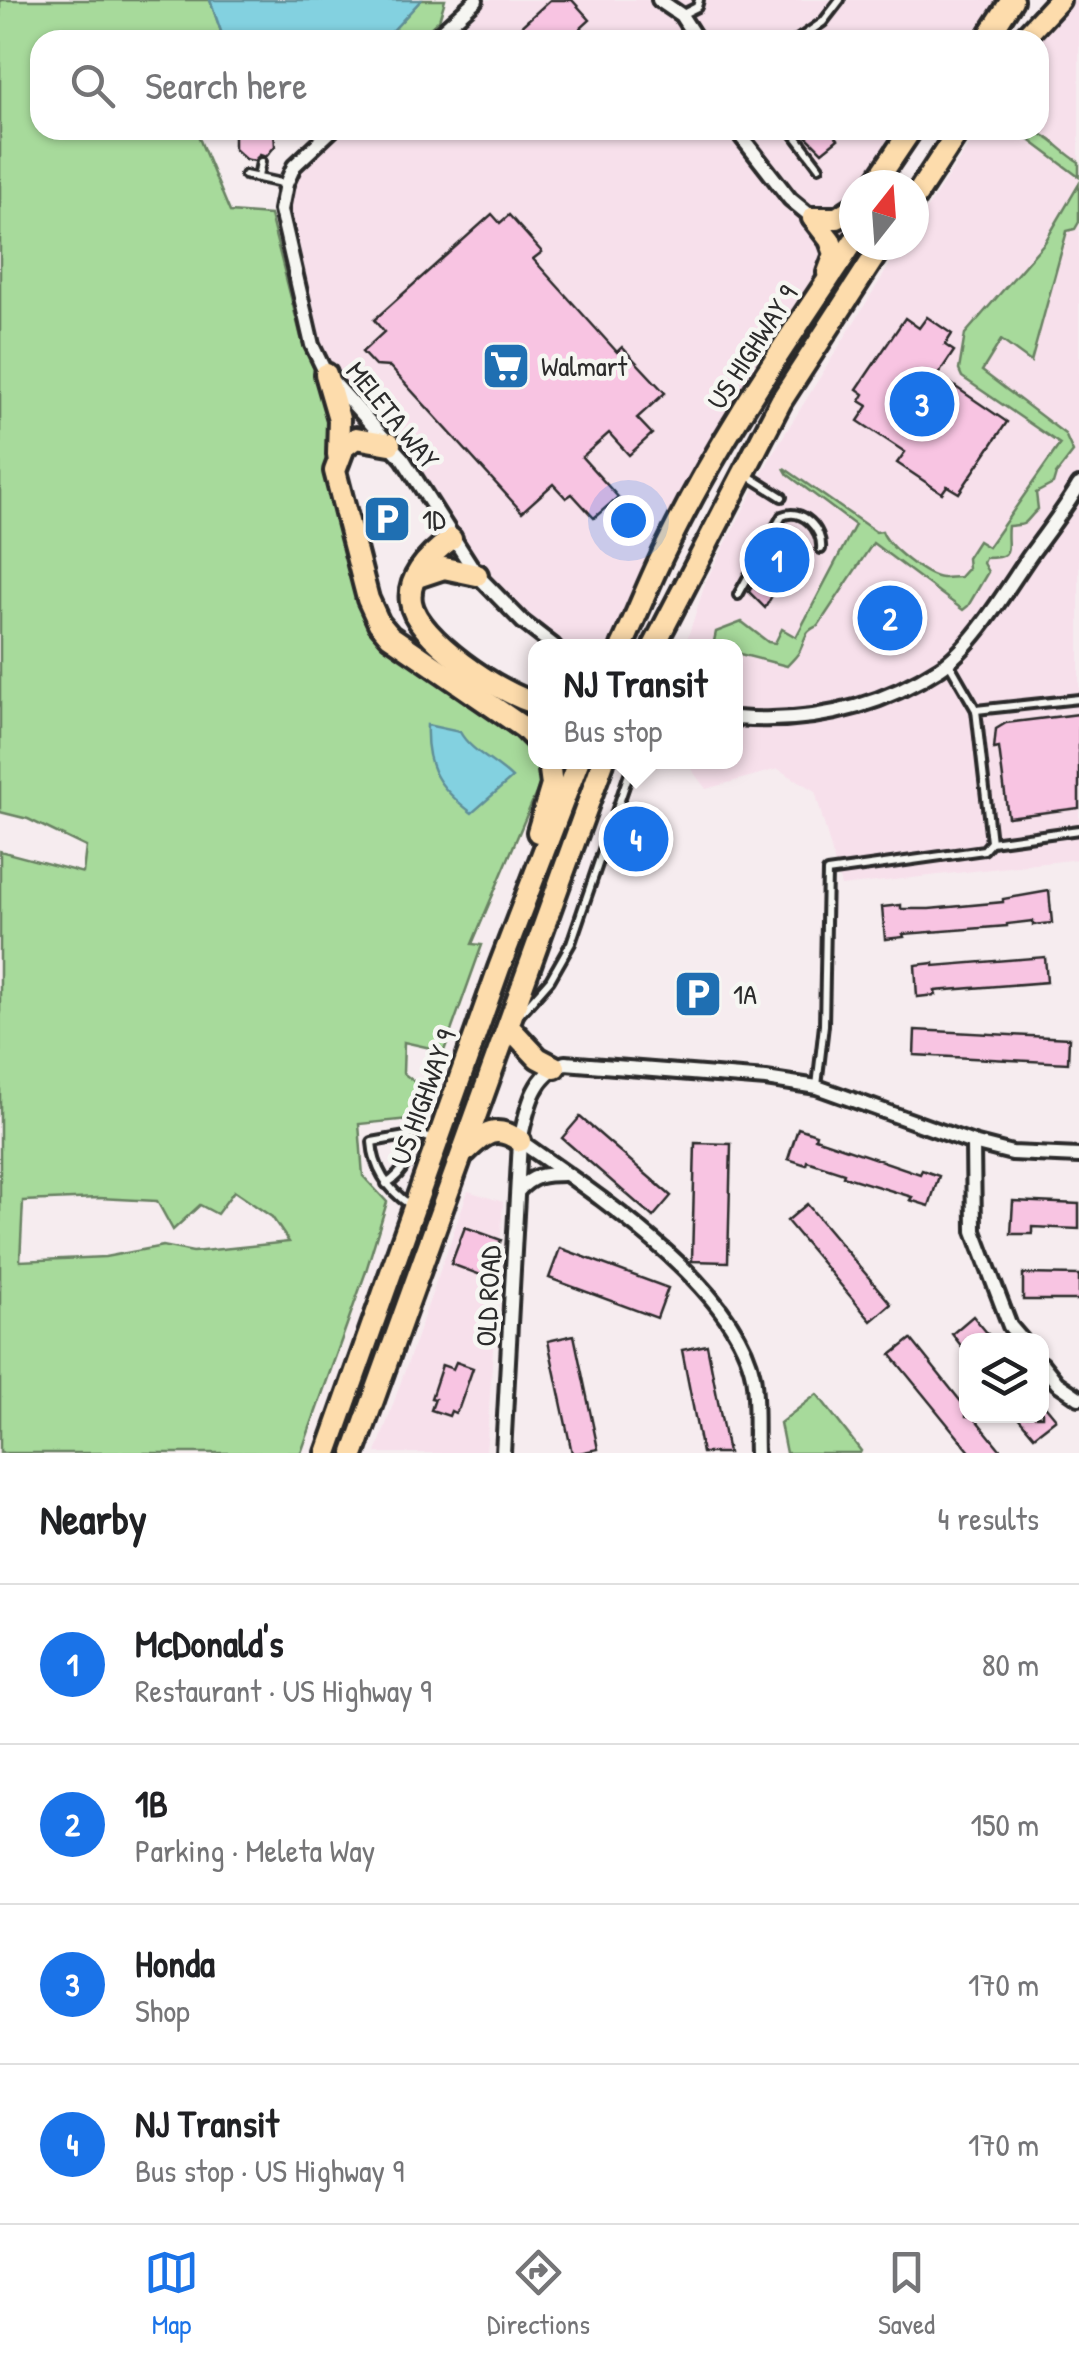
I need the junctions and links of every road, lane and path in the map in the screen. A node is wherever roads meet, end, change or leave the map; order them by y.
1 (476, 0) edge
2 (659, 0) edge
3 (699, 0) edge
4 (840, 0) edge
5 (1012, 0) edge
6 (1043, 0) edge
7 (1059, 0) edge
8 (680, 15) junction
9 (443, 30) edge
10 (690, 30) edge
11 (812, 30) edge
12 (992, 30) edge
13 (1026, 30) edge
14 (1030, 30) edge
15 (321, 140) edge
16 (744, 140) edge
17 (799, 140) edge
18 (904, 140) edge
19 (920, 140) edge
20 (953, 140) edge
21 (261, 162) dead end
22 (819, 167) dead end
23 (884, 170) edge
24 (901, 170) edge
25 (245, 175) dead end
26 (929, 177) edge
27 (258, 178) junction
28 (286, 184) junction
29 (839, 217) edge
30 (813, 218) junction
31 (841, 260) edge
32 (872, 260) edge
33 (795, 330) junction
34 (326, 374) junction
35 (390, 444) junction
36 (337, 460) junction
37 (742, 472) junction
38 (1079, 486) edge
39 (782, 497) dead end
40 (451, 539) junction
41 (821, 550) dead end
42 (476, 575) junction
43 (416, 577) junction
44 (738, 595) dead end
45 (545, 639) edge
46 (625, 639) edge
47 (659, 639) edge
48 (948, 662) junction
49 (1079, 699) edge
50 (528, 700) edge
51 (976, 710) junction
52 (743, 719) edge
53 (528, 732) edge
54 (550, 769) edge
55 (575, 769) edge
56 (601, 769) edge
57 (631, 769) edge
58 (1079, 830) edge
59 (992, 842) junction
60 (499, 968) junction
61 (509, 1027) junction
62 (554, 1067) junction
63 (817, 1087) junction
64 (408, 1134) junction
65 (436, 1140) junction
66 (520, 1141) junction
67 (973, 1143) junction
68 (461, 1156) junction
69 (1079, 1156) edge
70 (567, 1174) junction
71 (386, 1184) junction
72 (518, 1191) junction
73 (412, 1206) junction
74 (1016, 1333) edge
75 (1049, 1372) edge
76 (1079, 1398) edge
77 (326, 1453) edge
78 (354, 1453) edge
79 (503, 1453) edge
80 (756, 1453) edge

1 - 9 street
2 - 8 street
3 - 8 lane
4 - 11 lane
5 - 12 highway
6 - 13 highway
7 - 14 highway
8 - 10 street
15 - 28 street
16 - 30 street
17 - 22 lane
18 - 23 highway
19 - 24 highway
20 - 26 highway
21 - 27 lane
25 - 27 lane
27 - 28 lane
28 - 34 street, MELETA WAY
29 - 30 highway
30 - 33 highway
31 - 33 highway, US HIGHWAY 9
32 - 37 highway, US HIGHWAY 9
33 - 46 highway, US HIGHWAY 9
34 - 35 street, MELETA WAY
34 - 36 highway
35 - 36 highway
35 - 40 street, MELETA WAY
36 - 53 highway
37 - 39 lane
37 - 47 highway, US HIGHWAY 9
38 - 48 street
40 - 42 street, MELETA WAY
40 - 43 highway
41 - 44 lane
42 - 43 highway
42 - 45 street, MELETA WAY
43 - 50 highway
48 - 51 lane
48 - 52 street
49 - 51 lane
51 - 59 lane
54 - 60 highway
55 - 60 highway, US HIGHWAY 9
56 - 61 highway, US HIGHWAY 9
57 - 61 lane
58 - 59 lane
59 - 63 lane
60 - 65 highway, US HIGHWAY 9
61 - 62 highway
61 - 68 highway, US HIGHWAY 9
62 - 63 street
62 - 66 street, OLD ROAD
63 - 67 street
64 - 65 lane
64 - 71 lane
64 - 71 lane
65 - 73 highway, US HIGHWAY 9
66 - 68 highway
66 - 70 street
66 - 72 street, OLD ROAD
67 - 69 street
67 - 74 street
68 - 78 highway, US HIGHWAY 9
70 - 72 street
70 - 80 street
71 - 73 lane
72 - 79 street, OLD ROAD
73 - 77 highway, US HIGHWAY 9
75 - 76 street

